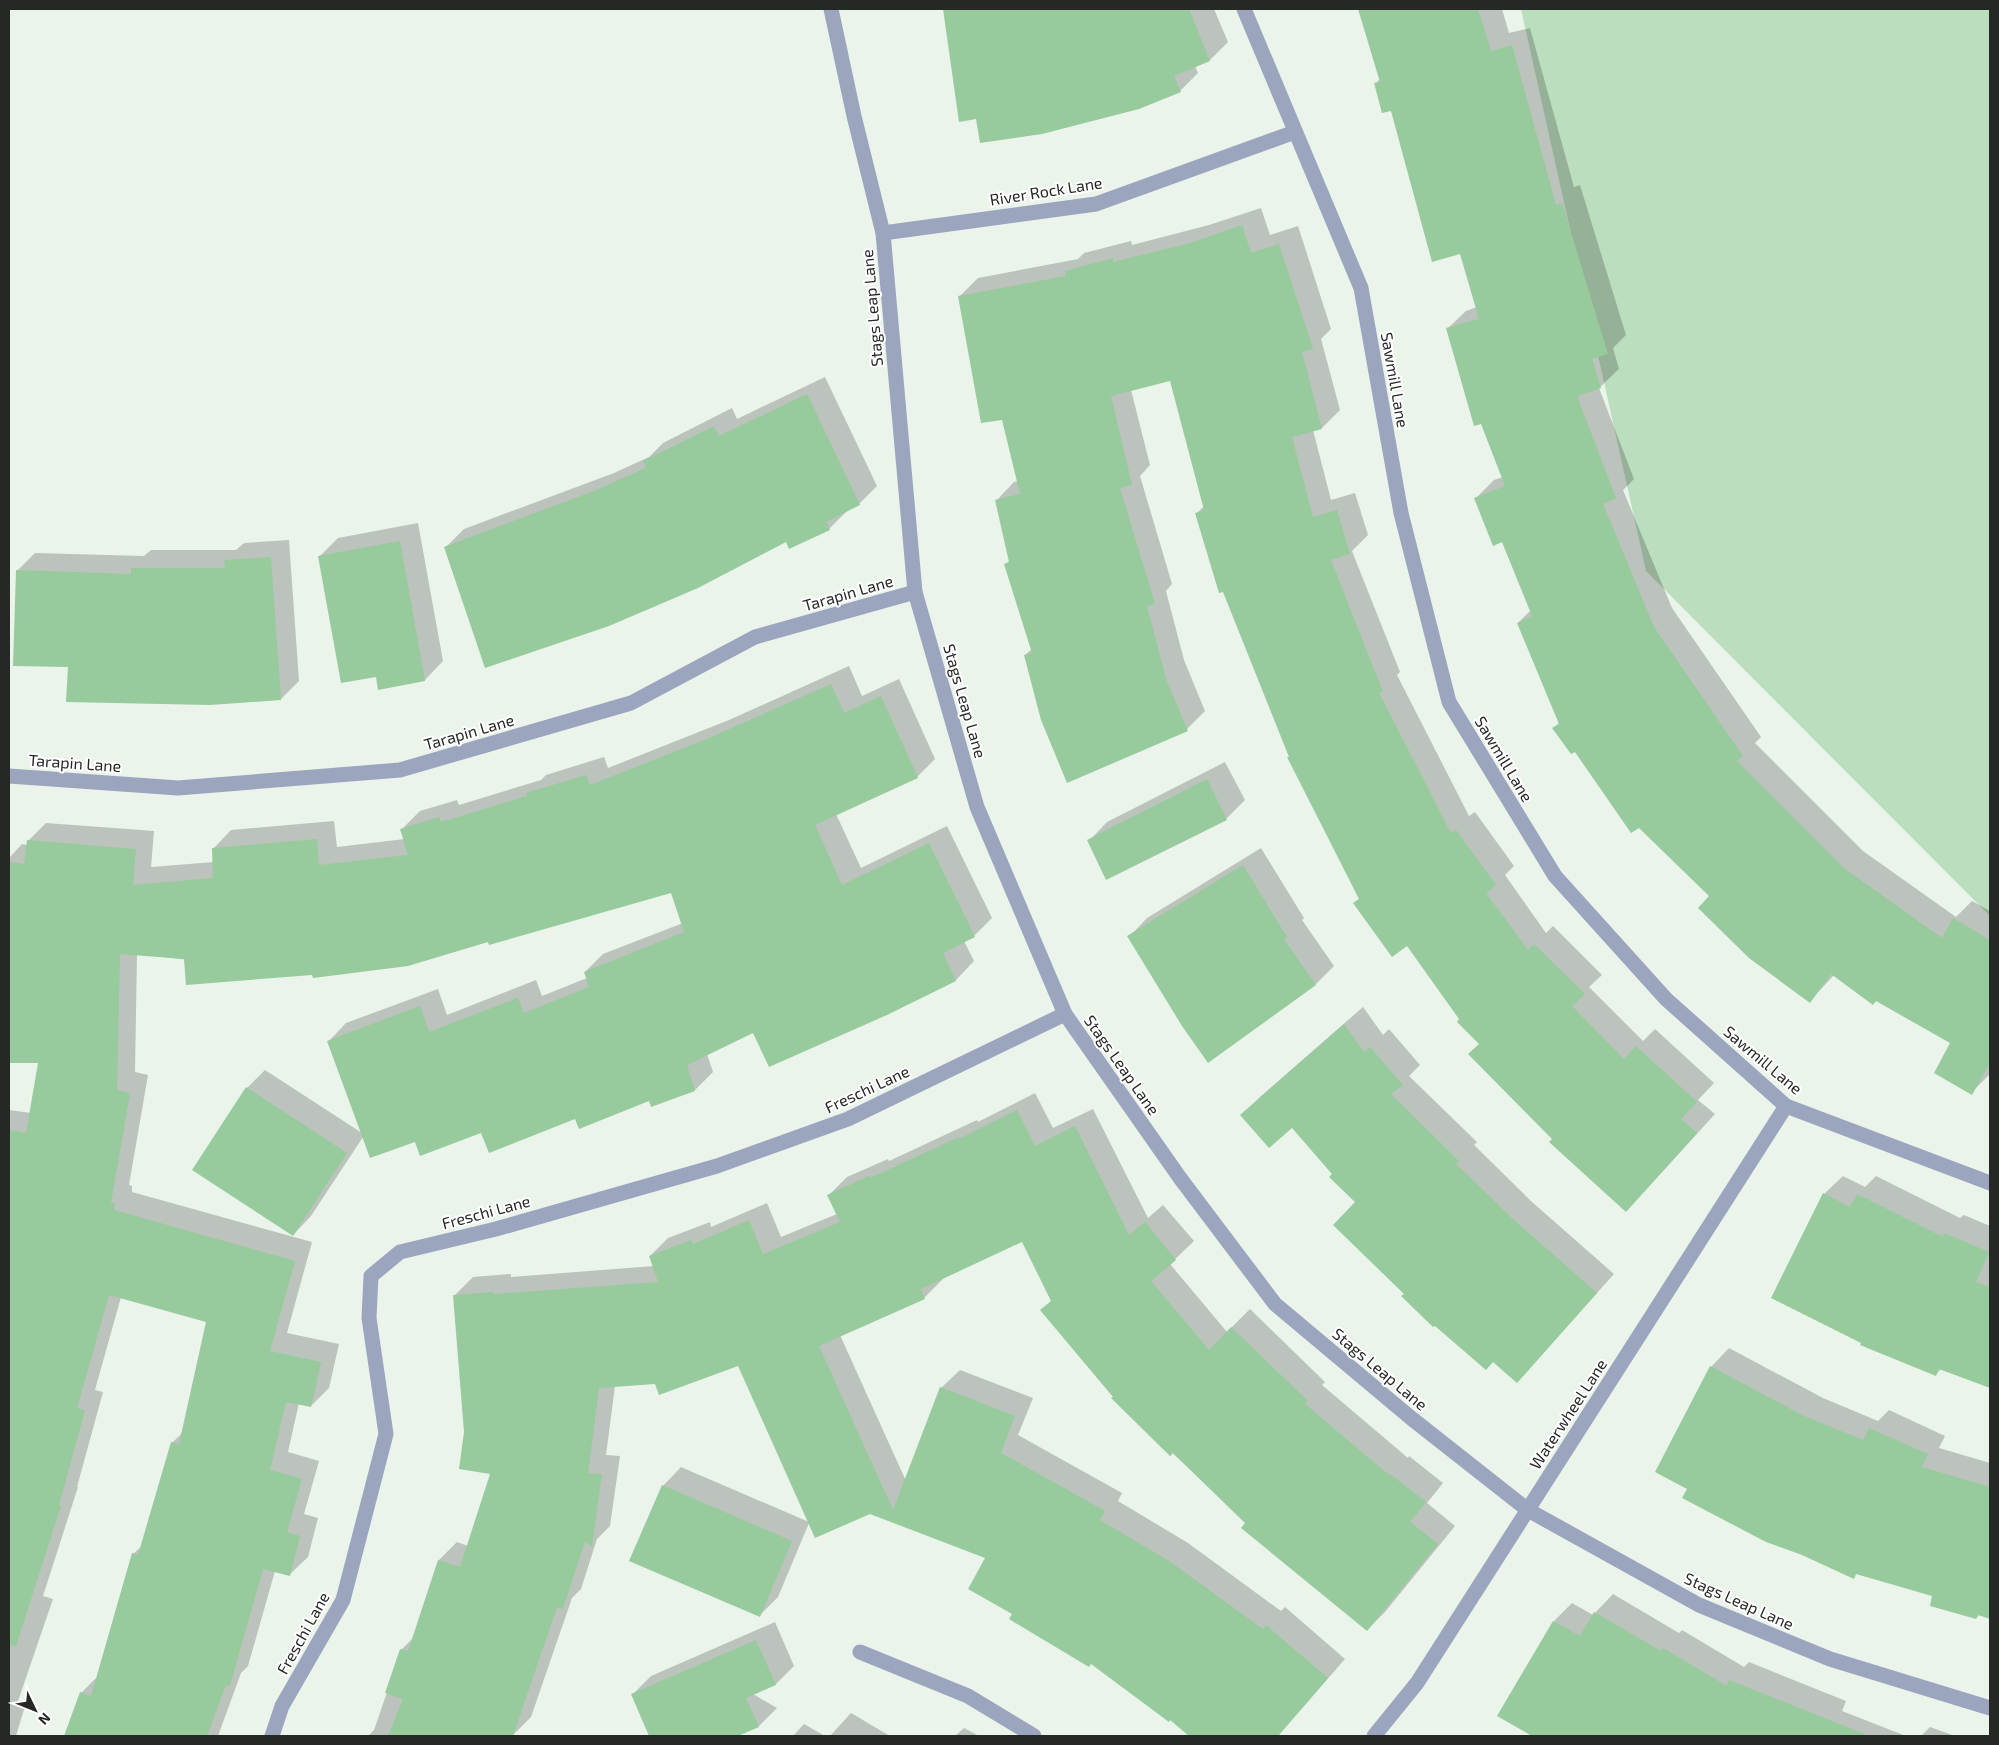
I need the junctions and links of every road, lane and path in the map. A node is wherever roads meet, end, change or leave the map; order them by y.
1 (831, 9) edge
2 (1244, 9) edge
3 (1295, 132) junction
4 (883, 233) junction
5 (915, 592) junction
6 (9, 776) edge
7 (1065, 1014) junction
8 (1786, 1106) junction
9 (1990, 1183) edge
10 (1528, 1510) junction
11 (860, 1652) dead end
12 (1990, 1708) edge
13 (272, 1736) edge
14 (1034, 1736) edge
15 (1374, 1736) edge

1 - 4 street, Stags Leap Lane
2 - 3 street, Sawmill Lane
3 - 4 street, River Rock Lane
3 - 8 street, Sawmill Lane
4 - 5 street, Stags Leap Lane
5 - 6 street, Tarapin Lane
5 - 7 street, Stags Leap Lane
7 - 10 street, Stags Leap Lane
7 - 13 street, Freschi Lane
8 - 9 street, Sawmill Lane
8 - 10 street, Waterwheel Lane
10 - 12 street, Stags Leap Lane
10 - 15 street, Waterwheel Lane
11 - 14 street

